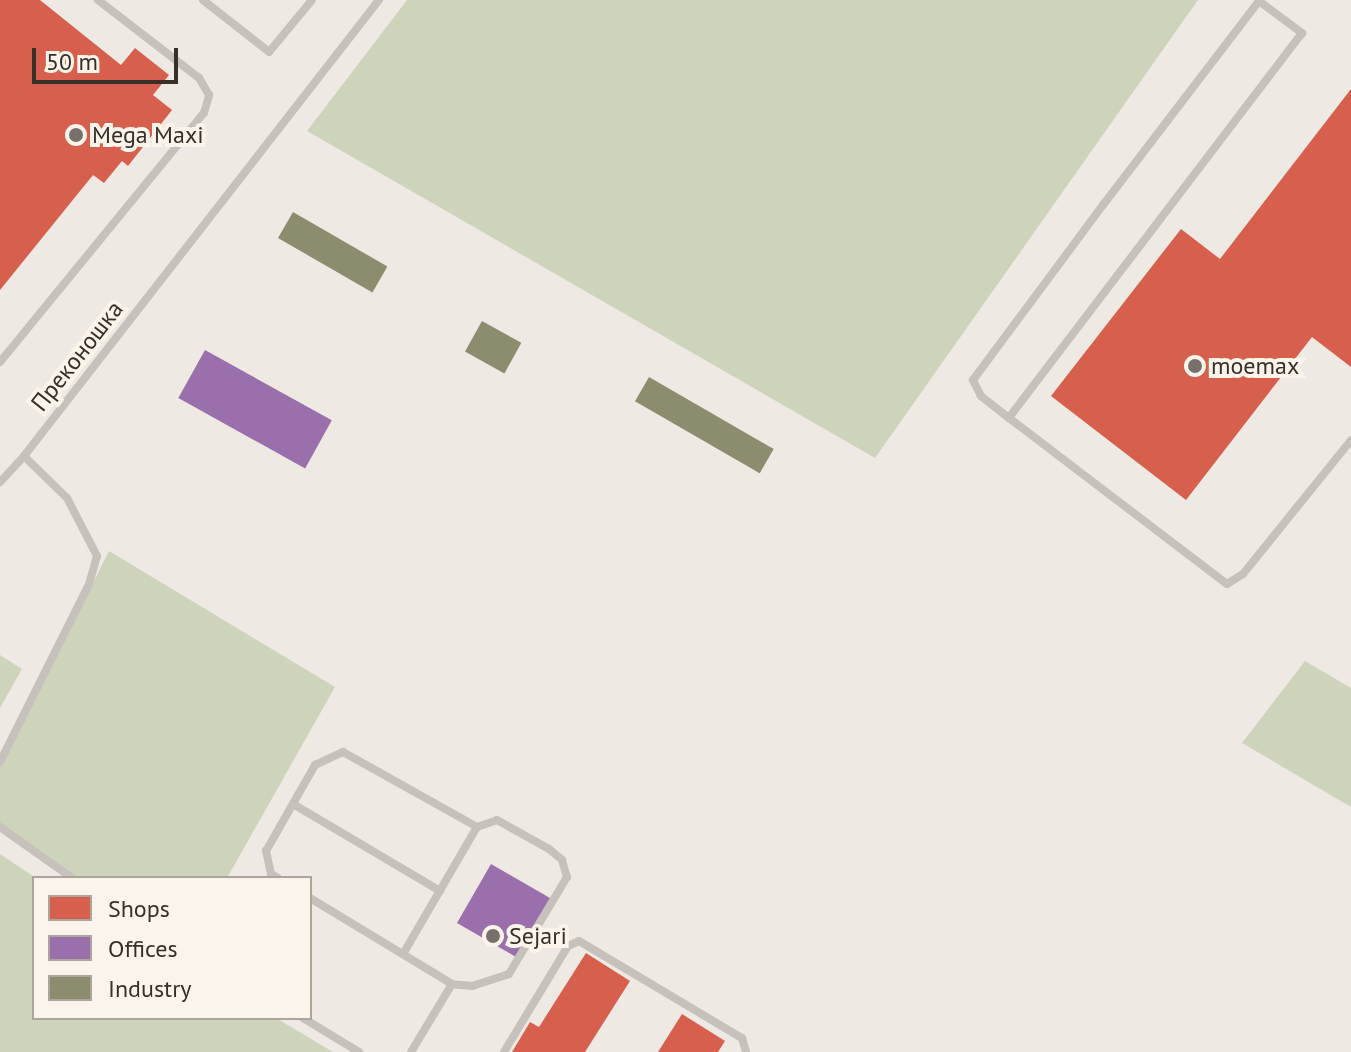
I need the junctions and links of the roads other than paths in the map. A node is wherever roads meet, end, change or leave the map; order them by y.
1 (98, 0) edge
2 (203, 0) edge
3 (312, 0) edge
4 (379, 0) edge
5 (1259, 0) edge
6 (0, 362) edge
7 (1009, 418) junction
8 (1351, 440) edge
9 (24, 456) junction
10 (0, 482) edge
11 (0, 762) edge
12 (293, 804) junction
13 (0, 827) edge
14 (477, 827) junction
15 (69, 876) edge
16 (274, 876) edge
17 (440, 891) junction
18 (312, 899) edge
19 (403, 954) junction
20 (452, 984) junction
21 (306, 1020) edge
22 (359, 1052) edge
23 (411, 1052) edge
24 (504, 1052) edge
25 (746, 1052) edge

1 - 6 lane
2 - 3 lane
4 - 9 lane, Преконошка
5 - 7 lane
5 - 7 lane
7 - 8 lane
9 - 10 lane, Преконошка
9 - 11 lane
12 - 14 lane
12 - 16 lane
12 - 17 lane
13 - 15 lane
14 - 17 lane
14 - 20 lane
17 - 19 lane
18 - 19 lane
19 - 20 lane
20 - 23 lane
21 - 22 lane
24 - 25 lane

